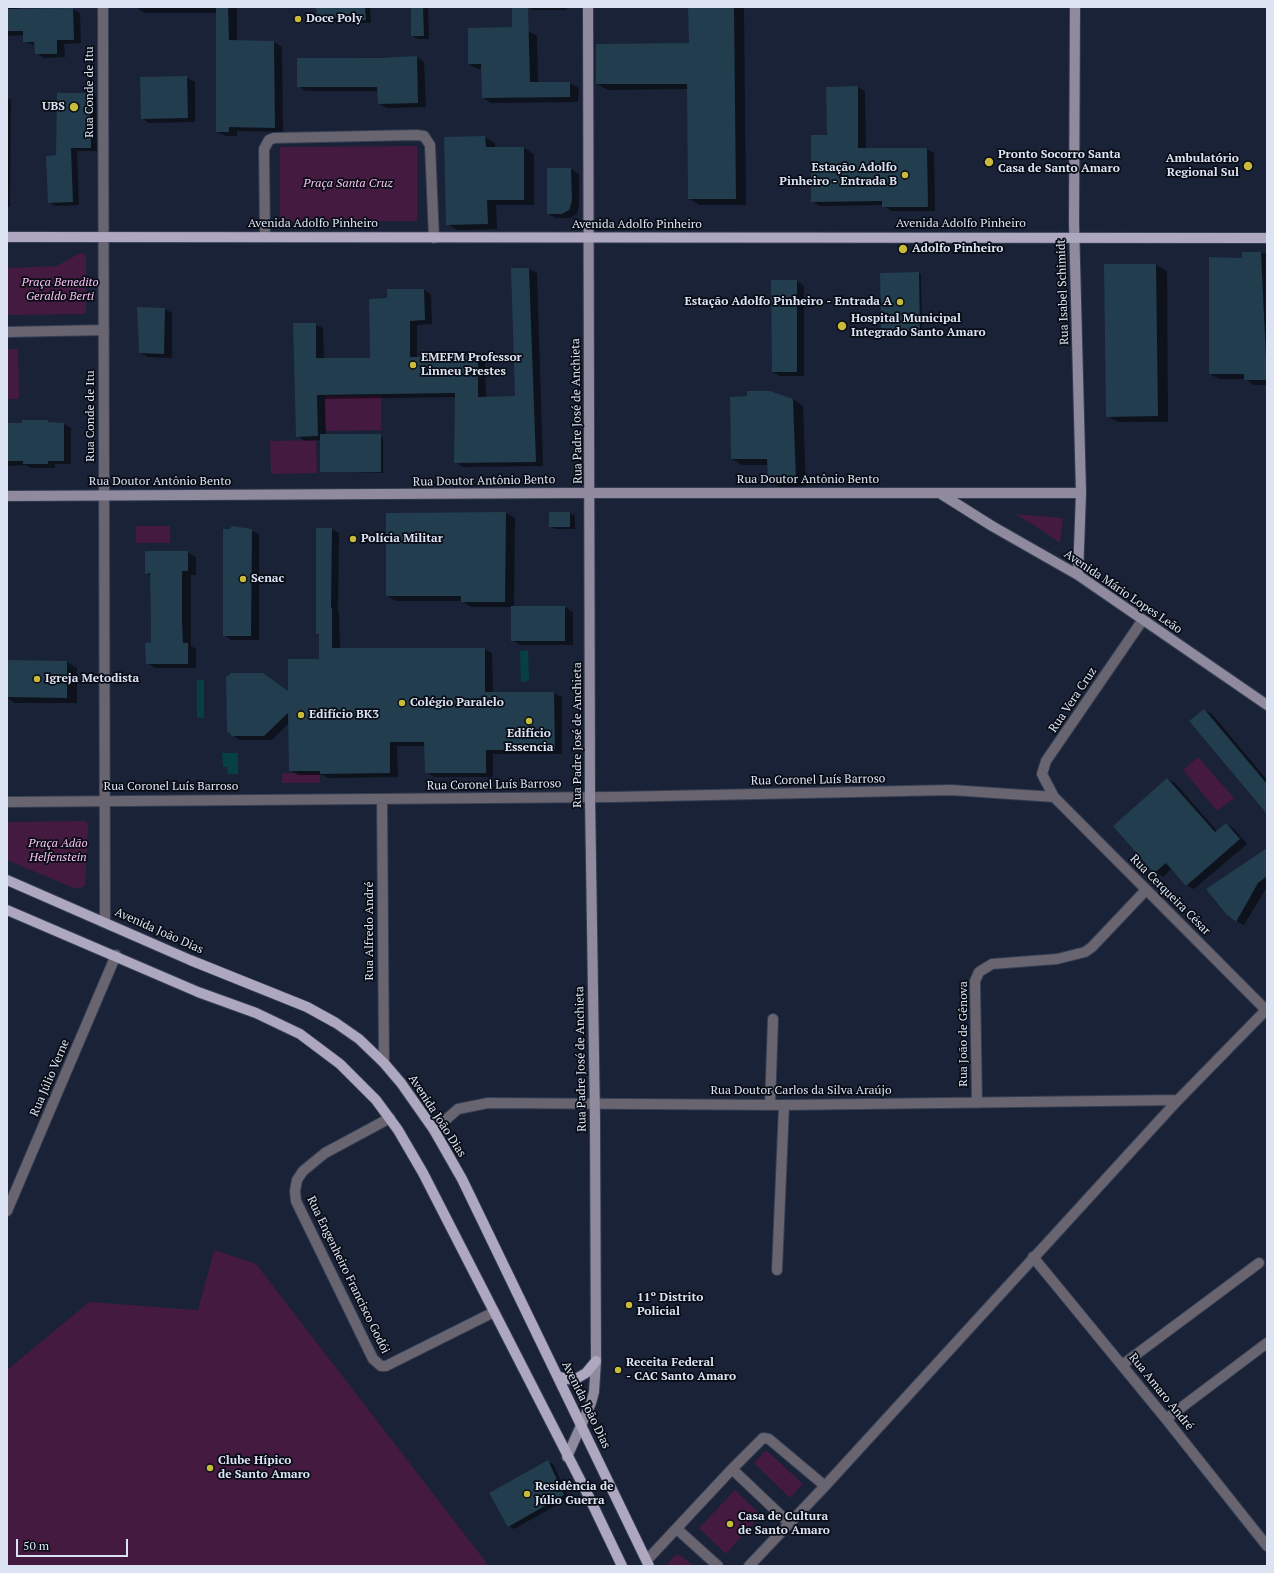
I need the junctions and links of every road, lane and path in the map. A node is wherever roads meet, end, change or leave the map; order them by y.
1 (103, 7) edge
2 (588, 7) edge
3 (1075, 7) edge
4 (103, 236) junction
5 (7, 237) edge
6 (265, 237) junction
7 (1074, 237) junction
8 (434, 238) junction
9 (588, 238) junction
10 (1267, 238) edge
11 (104, 330) junction
12 (7, 332) edge
13 (591, 493) junction
14 (1081, 493) junction
15 (104, 494) junction
16 (941, 494) junction
17 (7, 496) edge
18 (1078, 575) junction
19 (1142, 621) junction
20 (1266, 702) edge
21 (590, 797) junction
22 (1054, 797) junction
23 (382, 799) junction
24 (105, 801) junction
25 (7, 802) edge
26 (7, 880) edge
27 (1146, 890) junction
28 (7, 910) edge
29 (105, 922) junction
30 (116, 955) junction
31 (1267, 1010) edge
32 (773, 1019) dead end
33 (384, 1063) junction
34 (1178, 1100) junction
35 (595, 1102) junction
36 (977, 1103) junction
37 (770, 1105) junction
38 (784, 1105) junction
39 (390, 1118) junction
40 (434, 1130) junction
41 (7, 1211) edge
42 (1033, 1257) junction
43 (1259, 1263) dead end
44 (778, 1270) dead end
45 (494, 1312) junction
46 (1267, 1343) edge
47 (596, 1361) junction
48 (1122, 1365) junction
49 (559, 1378) junction
50 (1166, 1419) junction
51 (581, 1425) junction
52 (567, 1457) junction
53 (732, 1469) junction
54 (825, 1486) junction
55 (789, 1523) junction
56 (677, 1529) junction
57 (1267, 1546) edge
58 (648, 1563) edge
59 (622, 1566) edge
60 (718, 1566) edge
61 (749, 1566) edge

1 - 4 street, Rua Conde de Itu
2 - 9 street, Rua Padre José de Anchieta
3 - 7 street, Rua Isabel Schimidt
4 - 5 main road, Avenida Adolfo Pinheiro
4 - 6 main road, Avenida Adolfo Pinheiro
4 - 11 street, Rua Conde de Itu
6 - 8 main road, Avenida Adolfo Pinheiro
6 - 8 street
7 - 9 main road, Avenida Adolfo Pinheiro
7 - 10 main road, Avenida Adolfo Pinheiro
7 - 14 street, Rua Isabel Schimidt
8 - 9 main road, Avenida Adolfo Pinheiro
9 - 13 street, Rua Padre José de Anchieta
11 - 12 street
11 - 15 street, Rua Conde de Itu
13 - 15 street, Rua Doutor Antônio Bento
13 - 16 street, Rua Doutor Antônio Bento
13 - 21 street, Rua Padre José de Anchieta
14 - 16 street, Rua Doutor Antônio Bento
14 - 18 street, Rua Isabel Schimidt
15 - 17 street, Rua Doutor Antônio Bento
15 - 24 street, Rua Conde de Itu
16 - 18 street, Avenida Mário Lopes Leão
18 - 19 street, Avenida Mário Lopes Leão
19 - 20 street, Avenida Mário Lopes Leão
19 - 22 street, Rua Vera Cruz
21 - 22 street, Rua Coronel Luís Barroso
21 - 23 street, Rua Coronel Luís Barroso
21 - 35 street, Rua Padre José de Anchieta
22 - 27 street, Rua Cerqueira César
23 - 24 street, Rua Coronel Luís Barroso
23 - 33 street, Rua Alfredo André
24 - 25 street, Rua Coronel Luís Barroso
24 - 29 street, Rua Conde de Itu
26 - 29 main road, Avenida João Dias
27 - 31 street, Rua Cerqueira César
27 - 36 street, Rua João de Gênova
28 - 30 main road
29 - 33 main road, Avenida João Dias
30 - 39 main road
30 - 41 street, Rua Júlio Verne
31 - 34 street
32 - 37 street
33 - 40 main road, Avenida João Dias
34 - 36 street, Rua Doutor Carlos da Silva Araújo
34 - 42 street
35 - 37 street, Rua Doutor Carlos da Silva Araújo
35 - 40 street, Rua Doutor Carlos da Silva Araújo
35 - 47 street, Rua Padre José de Anchieta
36 - 38 street, Rua Doutor Carlos da Silva Araújo
37 - 38 street, Rua Doutor Carlos da Silva Araújo
38 - 44 street
39 - 45 main road
39 - 45 street, Rua Engenheiro Francisco Godói
40 - 49 main road, Avenida João Dias
42 - 48 street, Rua Amaro André
42 - 54 street
43 - 48 street
45 - 52 main road
46 - 50 street
47 - 49 main road
47 - 51 street, Rua Padre José de Anchieta
48 - 50 street, Rua Amaro André
49 - 51 main road, Avenida João Dias
50 - 57 street, Rua Amaro André
51 - 52 street, Rua Padre José de Anchieta
51 - 58 main road, Avenida João Dias
52 - 59 main road
53 - 54 street
53 - 55 street
53 - 56 street
54 - 55 street
55 - 61 street
56 - 58 street
56 - 60 street

